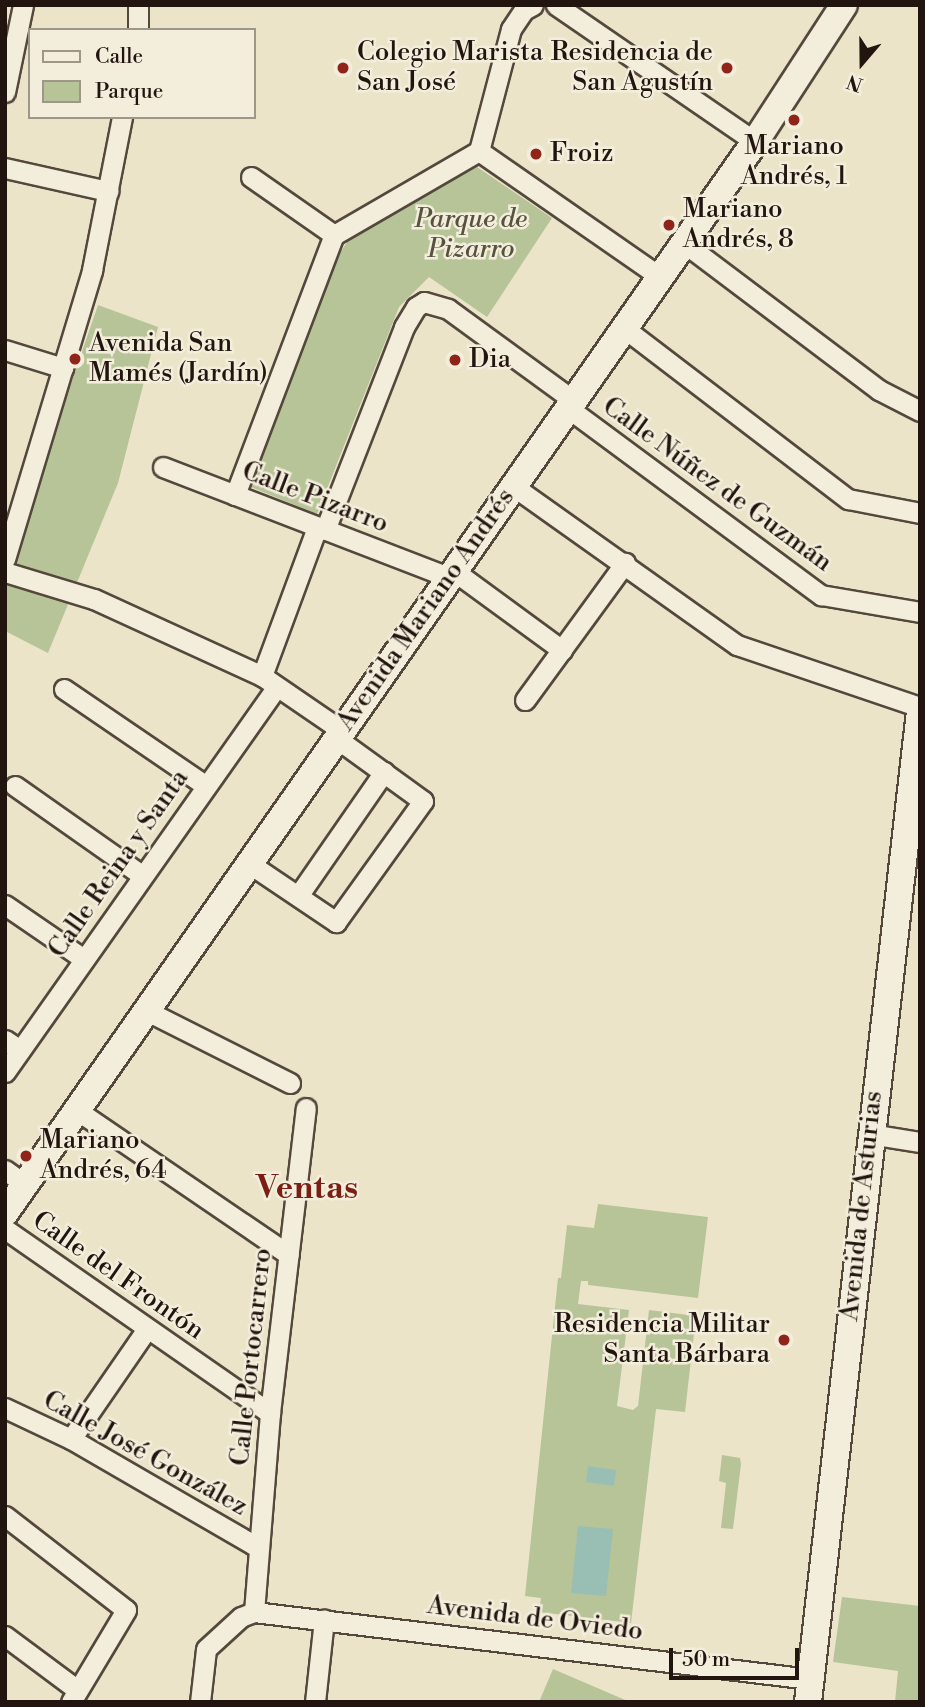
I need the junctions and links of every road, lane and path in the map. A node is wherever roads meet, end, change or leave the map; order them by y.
1 (23, 5) edge
2 (138, 5) edge
3 (532, 5) edge
4 (556, 5) edge
5 (844, 5) edge
6 (19, 28) edge
7 (138, 28) edge
8 (5, 92) edge
9 (122, 119) edge
10 (755, 142) junction
11 (479, 151) junction
12 (5, 169) edge
13 (251, 177) dead end
14 (108, 191) junction
15 (334, 234) junction
16 (684, 243) junction
17 (660, 277) junction
18 (424, 302) joint
19 (624, 328) junction
20 (5, 350) edge
21 (63, 368) junction
22 (570, 404) junction
23 (920, 411) edge
24 (163, 467) dead end
25 (513, 486) junction
26 (235, 495) junction
27 (12, 509) edge
28 (920, 513) edge
29 (321, 529) junction
30 (5, 559) edge
31 (625, 563) junction
32 (5, 572) edge
33 (451, 574) junction
34 (920, 612) edge
35 (562, 650) junction
36 (269, 682) junction
37 (64, 689) dead end
38 (525, 700) dead end
39 (920, 709) edge
40 (339, 734) junction
41 (384, 772) junction
42 (15, 786) dead end
43 (206, 786) junction
44 (250, 864) junction
45 (143, 876) junction
46 (298, 896) junction
47 (5, 905) edge
48 (84, 959) junction
49 (147, 1011) junction
50 (13, 1045) edge
51 (5, 1072) edge
52 (289, 1083) dead end
53 (306, 1108) dead end
54 (78, 1111) junction
55 (870, 1135) junction
56 (920, 1142) edge
57 (15, 1178) edge
58 (5, 1213) edge
59 (5, 1229) edge
60 (289, 1255) junction
61 (147, 1329) junction
62 (5, 1408) edge
63 (270, 1413) junction
64 (71, 1439) junction
65 (5, 1516) edge
66 (259, 1548) junction
67 (254, 1612) junction
68 (324, 1619) junction
69 (5, 1636) edge
70 (809, 1690) edge
71 (74, 1695) edge
72 (200, 1702) edge
73 (315, 1702) edge

1 - 6 street
2 - 7 street
3 - 11 street
4 - 10 street
5 - 10 main road, Avenida Mariano Andrés
6 - 8 street
9 - 14 street
10 - 16 main road, Avenida Mariano Andrés
11 - 15 street
11 - 17 street
12 - 14 street
13 - 15 street
14 - 21 street
15 - 26 street
16 - 17 main road, Avenida Mariano Andrés
16 - 23 street
17 - 19 main road, Avenida Mariano Andrés
18 - 22 street, Calle Núñez de Guzmán
18 - 29 street, Calle Reina y Santa
19 - 22 main road, Avenida Mariano Andrés
19 - 28 street
20 - 21 street
21 - 27 street
22 - 25 main road, Avenida Mariano Andrés
22 - 34 street, Calle Núñez de Guzmán
24 - 26 street, Calle Pizarro
25 - 31 street
25 - 33 main road, Avenida Mariano Andrés
26 - 29 street, Calle Pizarro
27 - 30 street
29 - 33 street, Calle Pizarro
29 - 36 street, Calle Reina y Santa
31 - 35 street
31 - 39 street
32 - 36 street
33 - 35 street, Calle Pizarro
33 - 40 main road, Avenida Mariano Andrés
35 - 38 street
36 - 40 street
36 - 43 street, Calle Reina y Santa
37 - 43 street
39 - 55 main road, Avenida de Asturias
40 - 41 street
40 - 44 main road, Avenida Mariano Andrés
41 - 46 street
41 - 46 street
42 - 45 street
43 - 45 street, Calle Reina y Santa
44 - 46 street
44 - 49 main road, Avenida Mariano Andrés
45 - 48 street, Calle Reina y Santa
47 - 48 street
48 - 50 street, Calle Reina y Santa
49 - 52 street
49 - 54 main road, Avenida Mariano Andrés
50 - 51 street, Calle Reina y Santa
53 - 60 street, Calle Portocarrero
54 - 57 main road, Avenida Mariano Andrés
54 - 60 street
55 - 56 street
55 - 70 main road, Avenida de Asturias
57 - 58 main road, Avenida Mariano Andrés
59 - 61 street, Calle del Frontón
60 - 63 street, Calle Portocarrero
61 - 63 street, Calle del Frontón
61 - 64 street
62 - 64 street, Calle José González
63 - 66 street, Calle Portocarrero
64 - 66 street, Calle José González
65 - 71 street
66 - 67 street, Calle Portocarrero
67 - 68 street, Avenida de Oviedo
67 - 72 street
68 - 70 street, Avenida de Oviedo
68 - 73 street
69 - 71 street

